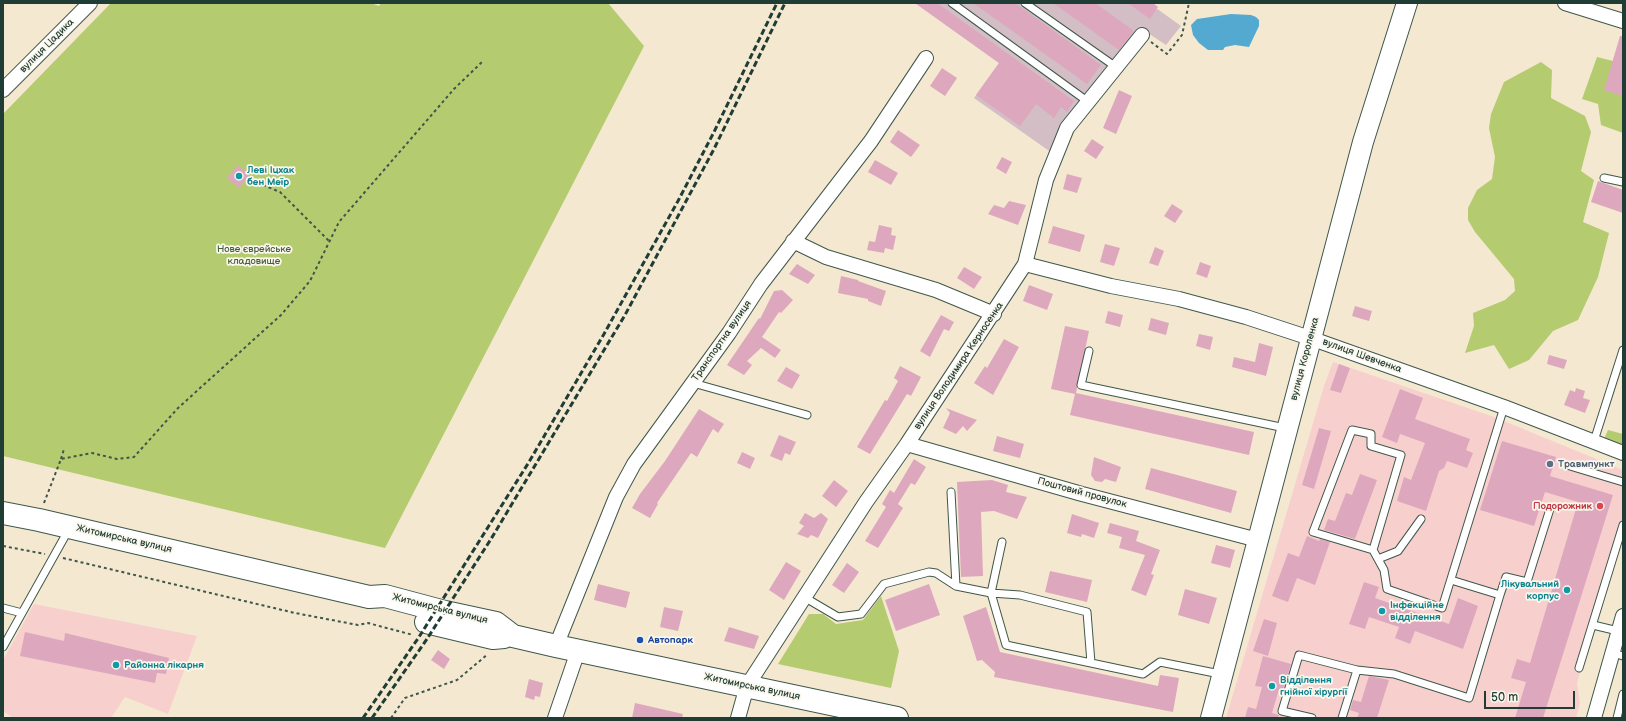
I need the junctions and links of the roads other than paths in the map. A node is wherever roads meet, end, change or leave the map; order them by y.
1 (90, 3) edge
2 (952, 3) edge
3 (1025, 3) edge
4 (1407, 3) edge
5 (1566, 3) edge
6 (1623, 21) edge
7 (1142, 35) road end
8 (926, 58) dead end
9 (1116, 67) junction
10 (3, 90) edge
11 (1087, 101) junction
12 (1604, 178) dead end
13 (1623, 182) edge
14 (793, 241) junction
15 (1025, 264) junction
16 (994, 314) junction
17 (1310, 338) junction
18 (1623, 350) edge
19 (1089, 351) dead end
20 (693, 383) junction
21 (1504, 408) junction
22 (807, 415) dead end
23 (1287, 428) junction
24 (1594, 441) junction
25 (907, 444) junction
26 (1623, 453) edge
27 (1570, 466) dead end
28 (1623, 482) edge
29 (951, 492) dead end
30 (1550, 509) dead end
31 (3, 513) edge
32 (1421, 519) dead end
33 (1623, 525) edge
34 (70, 527) junction
35 (1258, 540) junction
36 (1002, 542) dead end
37 (1620, 547) edge
38 (1373, 550) junction
39 (1378, 559) junction
40 (1451, 580) junction
41 (956, 586) junction
42 (991, 593) junction
43 (1500, 595) junction
44 (804, 597) junction
45 (3, 608) edge
46 (22, 613) junction
47 (1623, 616) edge
48 (1593, 625) junction
49 (1618, 631) junction
50 (556, 646) junction
51 (3, 647) edge
52 (578, 651) junction
53 (1618, 654) edge
54 (1091, 663) junction
55 (1579, 668) dead end
56 (1357, 670) junction
57 (1222, 675) junction
58 (747, 686) junction
59 (1623, 694) edge
60 (554, 718) edge
61 (738, 718) edge
62 (897, 718) edge
63 (1211, 718) edge
64 (1312, 718) edge
65 (1342, 718) edge
66 (1594, 718) edge
67 (1616, 718) edge

1 - 10 street, вулиця Цадика
2 - 11 lane
3 - 9 lane
4 - 17 main road, вулиця Короленка
5 - 6 street
7 - 9 street, вулиця Володимира Керносенка
8 - 14 street, Транспортна вулиця
9 - 11 street, вулиця Володимира Керносенка
11 - 15 street, вулиця Володимира Керносенка
12 - 13 lane
14 - 16 street
14 - 20 street, Транспортна вулиця
15 - 16 street, вулиця Володимира Керносенка
15 - 17 street, вулиця Шевченка
16 - 25 street, вулиця Володимира Керносенка
17 - 21 street, вулиця Шевченка
17 - 23 main road, вулиця Короленка
18 - 24 lane
19 - 23 lane
20 - 22 lane
20 - 50 street, Транспортна вулиця
21 - 24 street, вулиця Шевченка
21 - 40 lane
23 - 35 main road, вулиця Короленка
24 - 26 street, вулиця Шевченка
25 - 35 street, Поштовий провулок
25 - 44 street, вулиця Володимира Керносенка
27 - 28 lane
29 - 41 lane
30 - 43 lane
31 - 34 main road, Житомирська вулиця
32 - 39 lane
33 - 37 lane
34 - 46 lane
34 - 50 main road, Житомирська вулиця
35 - 57 main road, вулиця Короленка
36 - 42 lane
37 - 48 lane
38 - 38 lane
38 - 39 lane
39 - 40 lane
40 - 43 lane
41 - 42 lane
41 - 44 lane
42 - 54 lane
42 - 54 lane
43 - 56 lane
44 - 58 street, вулиця Володимира Керносенка
45 - 46 lane
46 - 51 lane
47 - 49 street
48 - 49 lane
48 - 55 lane
49 - 53 street
50 - 52 main road, Житомирська вулиця
52 - 58 main road, Житомирська вулиця
52 - 60 street
53 - 66 street
54 - 57 lane
56 - 64 lane
56 - 65 lane
57 - 63 main road, вулиця Короленка
58 - 61 street, вулиця Володимира Керносенка
58 - 62 main road, Житомирська вулиця
59 - 67 lane

